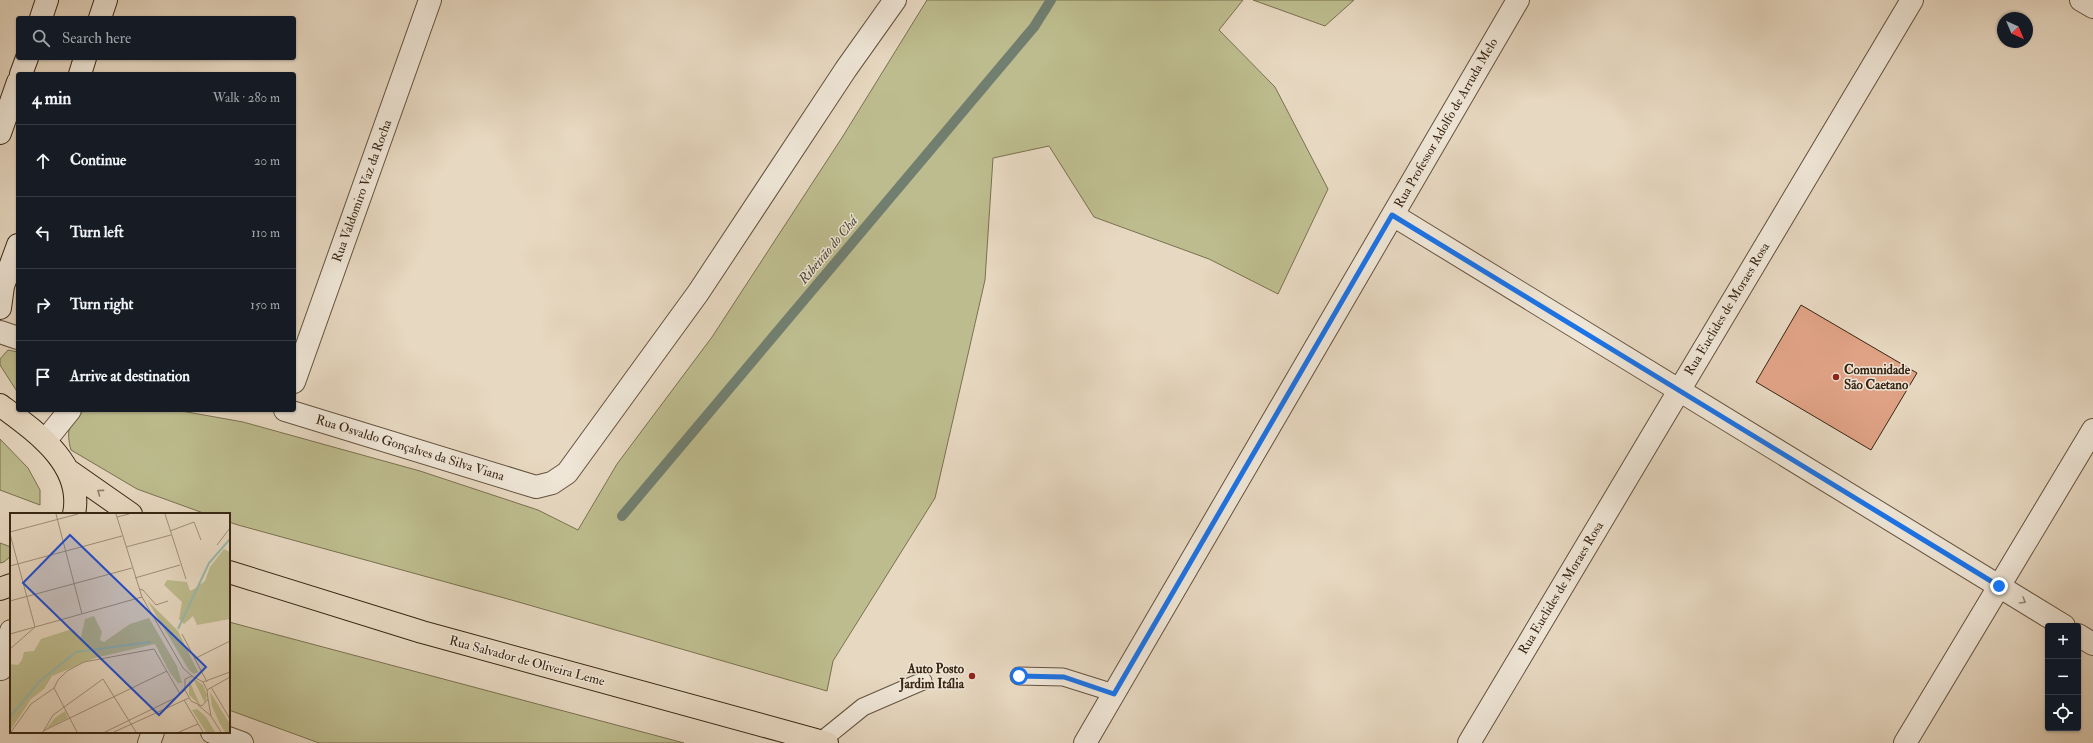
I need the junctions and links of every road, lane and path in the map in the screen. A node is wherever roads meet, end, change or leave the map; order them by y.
1 (47, 0) edge
2 (106, 0) edge
3 (430, 0) edge
4 (895, 0) edge
5 (1518, 0) edge
6 (1912, 0) edge
7 (2081, 0) edge
8 (2093, 7) edge
9 (42, 16) edge
10 (101, 16) edge
11 (26, 60) edge
12 (84, 60) edge
13 (22, 72) edge
14 (81, 72) edge
15 (16, 88) edge
16 (0, 133) edge
17 (1392, 215) junction
18 (16, 250) edge
19 (0, 308) edge
20 (0, 332) edge
21 (16, 337) edge
22 (296, 376) edge
23 (1678, 391) junction
24 (0, 405) edge
25 (68, 412) edge
26 (292, 412) edge
27 (2093, 430) edge
28 (45, 441) junction
29 (68, 470) junction
30 (74, 513) edge
31 (130, 513) edge
32 (230, 572) edge
33 (10, 585) edge
34 (1999, 586) junction
35 (0, 589) edge
36 (2059, 623) edge
37 (10, 637) edge
38 (2081, 637) edge
39 (2093, 644) edge
40 (4, 670) edge
41 (1019, 676) dead end
42 (923, 680) dead end
43 (1114, 694) junction
44 (153, 733) edge
45 (215, 733) edge
46 (824, 742) edge
47 (149, 743) edge
48 (242, 743) edge
49 (1085, 743) edge
50 (1469, 743) edge
51 (1904, 743) edge

1 - 9 street
2 - 10 street
3 - 22 street, Rua Valdomiro Vaz da Rocha
4 - 26 street, Rua Osvaldo Gonçalves da Silva Viana
5 - 17 street, Rua Professor Adolfo de Arruda Melo
6 - 23 street, Rua Euclides de Moraes Rosa
7 - 8 street
11 - 13 street
12 - 14 street
15 - 16 street
17 - 23 street
17 - 43 street, Rua Professor Adolfo de Arruda Melo
18 - 19 street
20 - 21 street
23 - 34 street
23 - 50 street, Rua Euclides de Moraes Rosa
24 - 28 main road
25 - 28 street
27 - 34 street
28 - 29 main road
29 - 30 main road
31 -> 29 main road
32 - 46 main road, Rua Salvador de Oliveira Leme
33 - 35 main road
34 -> 36 street
34 - 51 street
37 - 40 street
38 - 39 street
41 - 43 lane
42 - 46 lane
43 - 49 street, Rua Professor Adolfo de Arruda Melo
44 - 47 street
45 - 48 street

